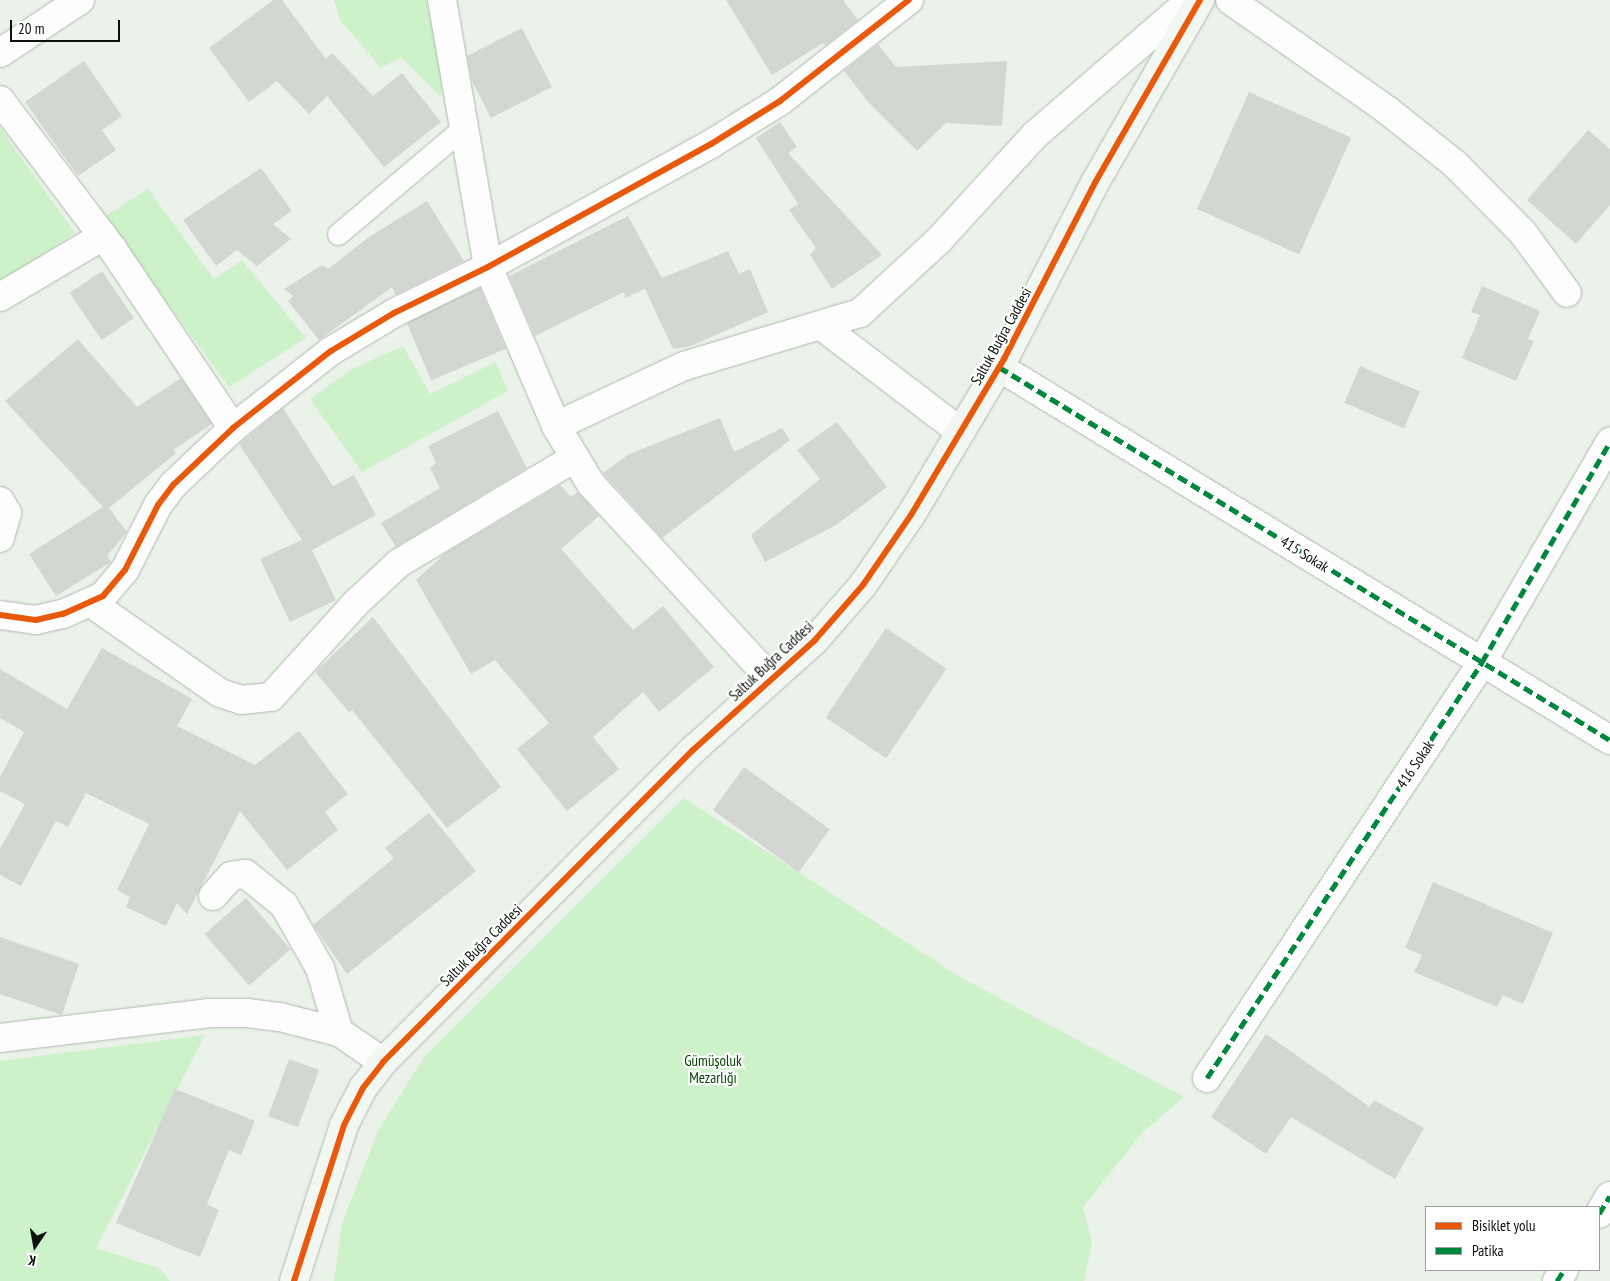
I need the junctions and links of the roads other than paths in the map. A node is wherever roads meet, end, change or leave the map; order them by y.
1 (80, 0) edge
2 (442, 0) edge
3 (909, 0) edge
4 (1191, 0) edge
5 (1200, 0) edge
6 (1230, 0) edge
7 (0, 53) edge
8 (0, 100) edge
9 (463, 128) junction
10 (338, 234) dead end
11 (103, 236) junction
12 (488, 267) junction
13 (1567, 293) dead end
14 (0, 297) edge
15 (823, 327) junction
16 (1000, 367) junction
17 (556, 426) junction
18 (233, 428) junction
19 (960, 432) junction
20 (1610, 442) edge
21 (573, 459) junction
22 (0, 500) edge
23 (0, 538) edge
24 (91, 603) junction
25 (0, 615) edge
26 (1482, 662) junction
27 (771, 679) junction
28 (1610, 740) edge
29 (213, 896) dead end
30 (338, 1032) junction
31 (0, 1038) edge
32 (383, 1062) junction
33 (1206, 1078) dead end
34 (1610, 1196) edge
35 (1600, 1212) edge
36 (294, 1281) edge

1 - 7 street
2 - 9 street
3 - 12 street
4 - 15 street
5 - 16 street, Saltuk Buğra Caddesi
6 - 13 street
8 - 11 street
9 - 10 lane
9 - 12 street
11 - 14 street
11 - 18 street
12 - 17 street
12 - 18 street
15 - 17 street
15 - 19 street
16 - 19 street, Saltuk Buğra Caddesi
16 - 26 street, 415 Sokak
17 - 21 street
18 - 24 street
19 - 27 street, Saltuk Buğra Caddesi
20 - 26 street, 416 Sokak
21 - 24 street
21 - 27 street
22 - 23 street
24 - 25 street
26 - 28 street, 415 Sokak
26 - 33 street, 416 Sokak
27 - 32 street, Saltuk Buğra Caddesi
29 - 30 street
30 - 31 street
30 - 32 street
32 - 36 street, Saltuk Buğra Caddesi
34 - 35 street

